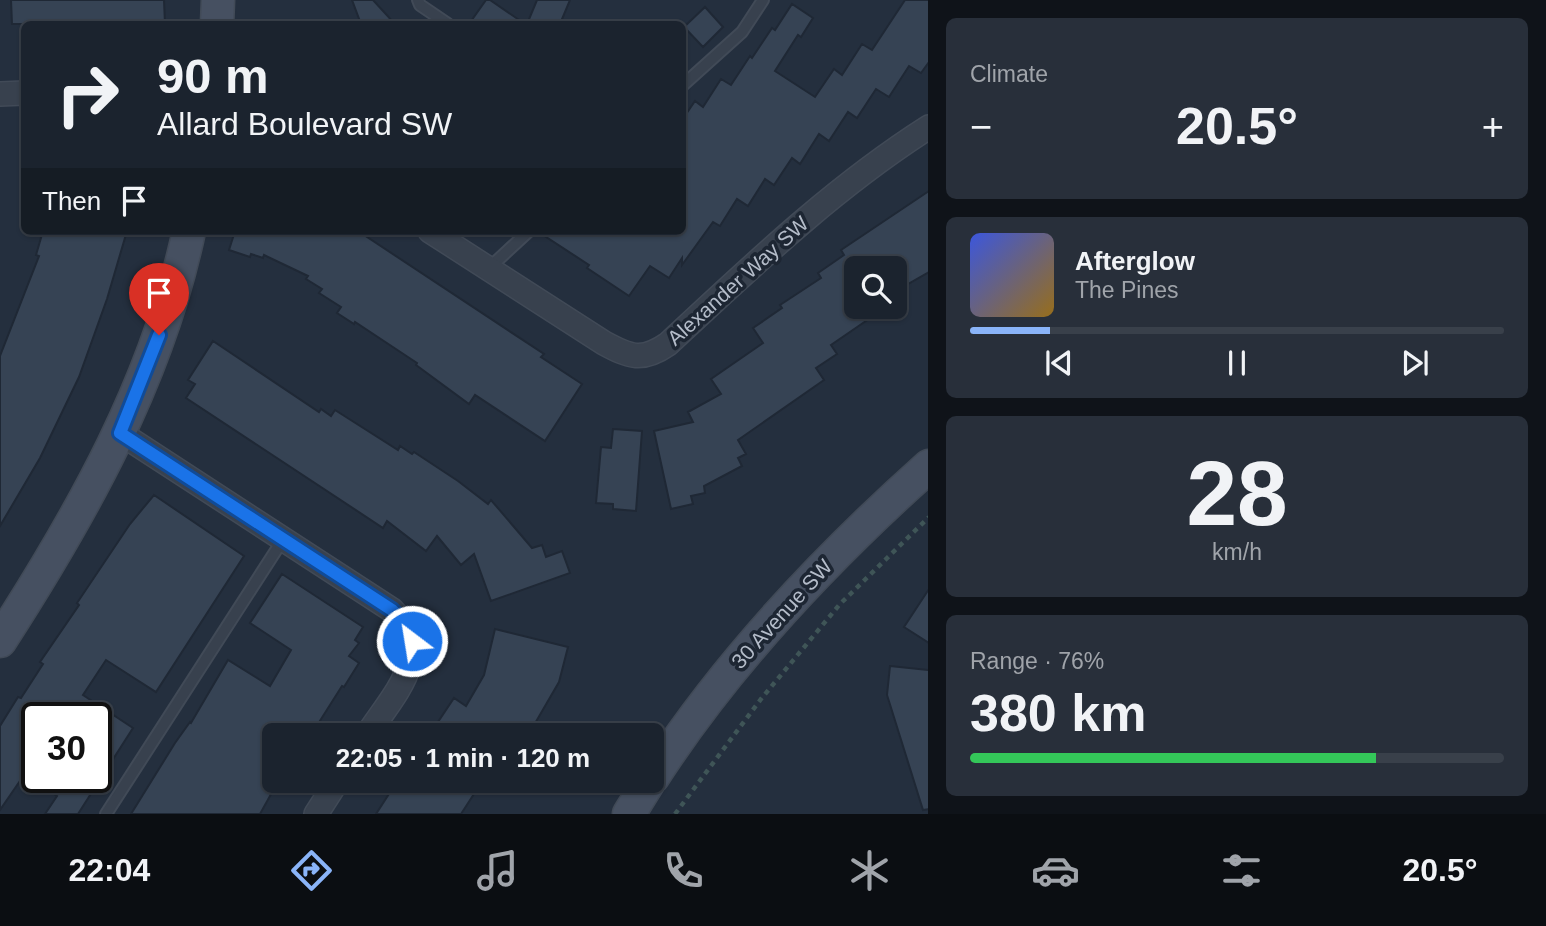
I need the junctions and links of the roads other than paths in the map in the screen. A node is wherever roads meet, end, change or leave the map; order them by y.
1 (218, 0) edge
2 (418, 0) edge
3 (763, 0) edge
4 (217, 21) edge
5 (444, 21) edge
6 (686, 82) edge
7 (21, 93) edge
8 (0, 94) edge
9 (928, 127) edge
10 (188, 235) edge
11 (436, 235) edge
12 (525, 235) edge
13 (488, 269) junction
14 (120, 433) junction
15 (928, 466) edge
16 (284, 538) junction
17 (0, 641) edge
18 (375, 723) edge
19 (664, 763) edge
20 (330, 793) edge
21 (643, 793) edge
22 (106, 814) edge
23 (316, 814) edge
24 (629, 814) edge

1 - 4 street
2 - 5 lane
3 - 6 lane
7 - 8 street
9 - 13 street, Alexander Way SW
10 - 14 street
11 - 13 street, Alexander Way SW
12 - 13 lane
14 - 16 street
14 - 17 street
15 - 19 street, 30 Avenue SW
16 - 18 street
16 - 22 lane
20 - 23 street
21 - 24 street, 30 Avenue SW

